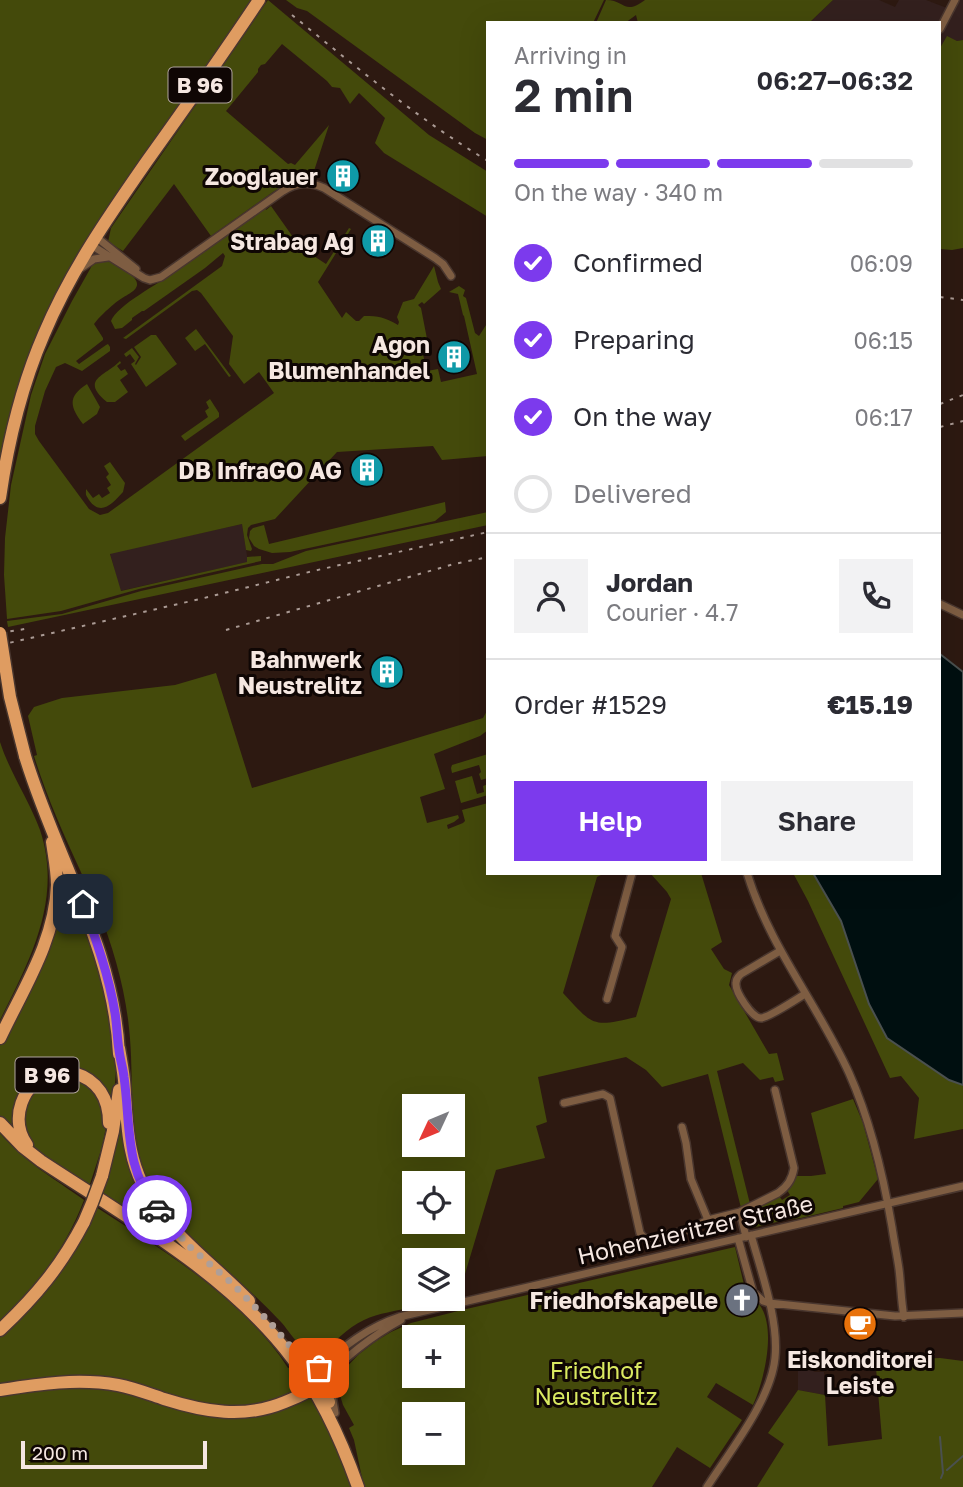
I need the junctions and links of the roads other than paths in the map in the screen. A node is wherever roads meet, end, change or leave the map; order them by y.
1 (955, 0) edge
2 (256, 4) edge
3 (941, 27) edge
4 (92, 240) junction
5 (110, 257) junction
6 (72, 275) junction
7 (451, 276) dead end
8 (144, 278) junction
9 (0, 498) edge
10 (941, 604) edge
11 (963, 615) edge
12 (0, 633) edge
13 (50, 824) junction
14 (631, 875) edge
15 (748, 875) edge
16 (780, 951) junction
17 (805, 994) junction
18 (607, 999) dead end
19 (0, 1038) edge
20 (119, 1048) junction
21 (775, 1090) dead end
22 (564, 1103) dead end
23 (0, 1123) edge
24 (682, 1127) dead end
25 (108, 1151) junction
26 (41, 1161) junction
27 (963, 1186) edge
28 (888, 1203) junction
29 (740, 1212) junction
30 (708, 1220) junction
31 (745, 1237) junction
32 (191, 1261) junction
33 (465, 1303) edge
34 (769, 1303) junction
35 (259, 1311) junction
36 (430, 1311) edge
37 (431, 1311) edge
38 (963, 1313) edge
39 (904, 1317) junction
40 (0, 1330) edge
41 (332, 1371) junction
42 (313, 1381) junction
43 (0, 1390) edge
44 (335, 1413) junction
45 (359, 1487) edge
46 (707, 1487) edge

1 - 3 street
2 - 4 main road, B 96
4 - 5 street
4 - 6 main road, B 96
4 - 8 street
5 - 6 street
5 - 8 street
6 - 9 main road, B 96
7 - 8 street
10 - 11 street
12 - 13 main road, B 96, bridge
13 - 19 main road, B 96
13 - 20 main road, B 96
14 - 18 street
15 - 16 street
16 - 17 street
16 - 17 street
17 - 28 street
20 - 25 main road, B 96
20 - 35 main road, B 96
21 - 29 street
22 - 30 street
23 - 26 main road, B 96
24 - 30 street
25 - 26 main road, B 96
25 - 40 main road, B 96, bridge
26 - 32 main road, B 96
27 - 28 street, Hohenzieritzer Straße
28 - 31 street, Hohenzieritzer Straße
28 - 39 street
29 - 30 street
29 - 31 street
31 - 33 street, Hohenzieritzer Straße
31 - 34 street
31 - 34 street
32 - 35 main road, B 96
32 - 42 main road, B 96
34 - 39 street
34 - 46 street
35 - 42 main road, B 96
36 - 42 street, Hohenzieritzer Straße
37 - 41 street, Hohenzieritzer Straße
38 - 39 street
41 - 42 street, Hohenzieritzer Straße
41 - 44 street
42 - 43 main road
42 - 44 main road
42 - 45 main road
44 - 45 main road

